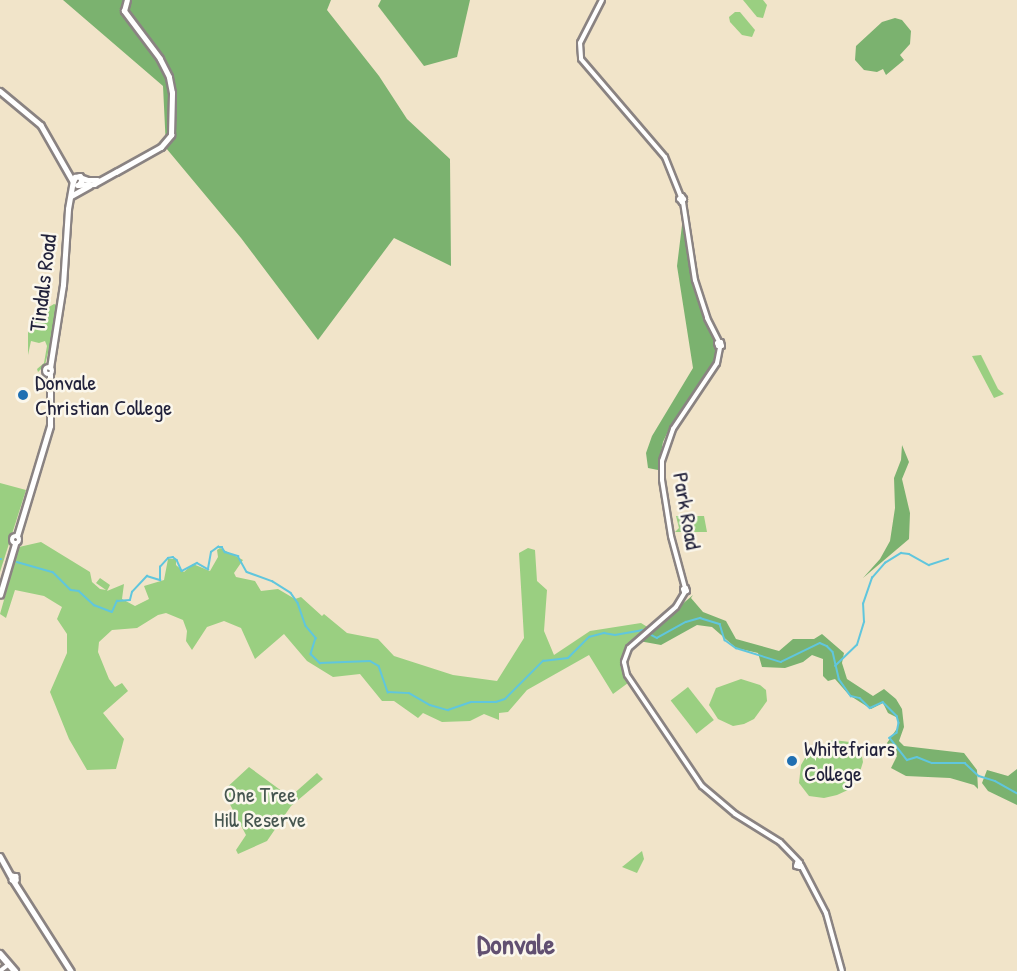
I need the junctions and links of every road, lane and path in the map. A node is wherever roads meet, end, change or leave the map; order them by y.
1 (127, 0) edge
2 (602, 0) edge
3 (0, 91) edge
4 (66, 167) junction
5 (80, 176) junction
6 (102, 179) junction
7 (75, 183) junction
8 (94, 184) junction
9 (71, 196) junction
10 (68, 203) junction
11 (0, 595) edge
12 (0, 856) edge
13 (0, 954) edge
14 (9, 964) junction
15 (0, 971) edge
16 (15, 971) edge
17 (71, 971) edge
18 (842, 971) edge

1 - 6 main road
2 - 18 street, Park Road
3 - 4 main road
4 - 5 main road
4 - 7 main road
5 - 6 main road
5 - 7 main road
6 - 8 main road
7 - 8 main road
7 - 9 main road, Tindals Road
7 - 10 main road, Tindals Road
8 - 9 main road
9 - 10 main road, Tindals Road
10 - 11 main road, Tindals Road
12 - 17 main road
13 - 14 main road
14 - 15 street
14 - 16 main road

